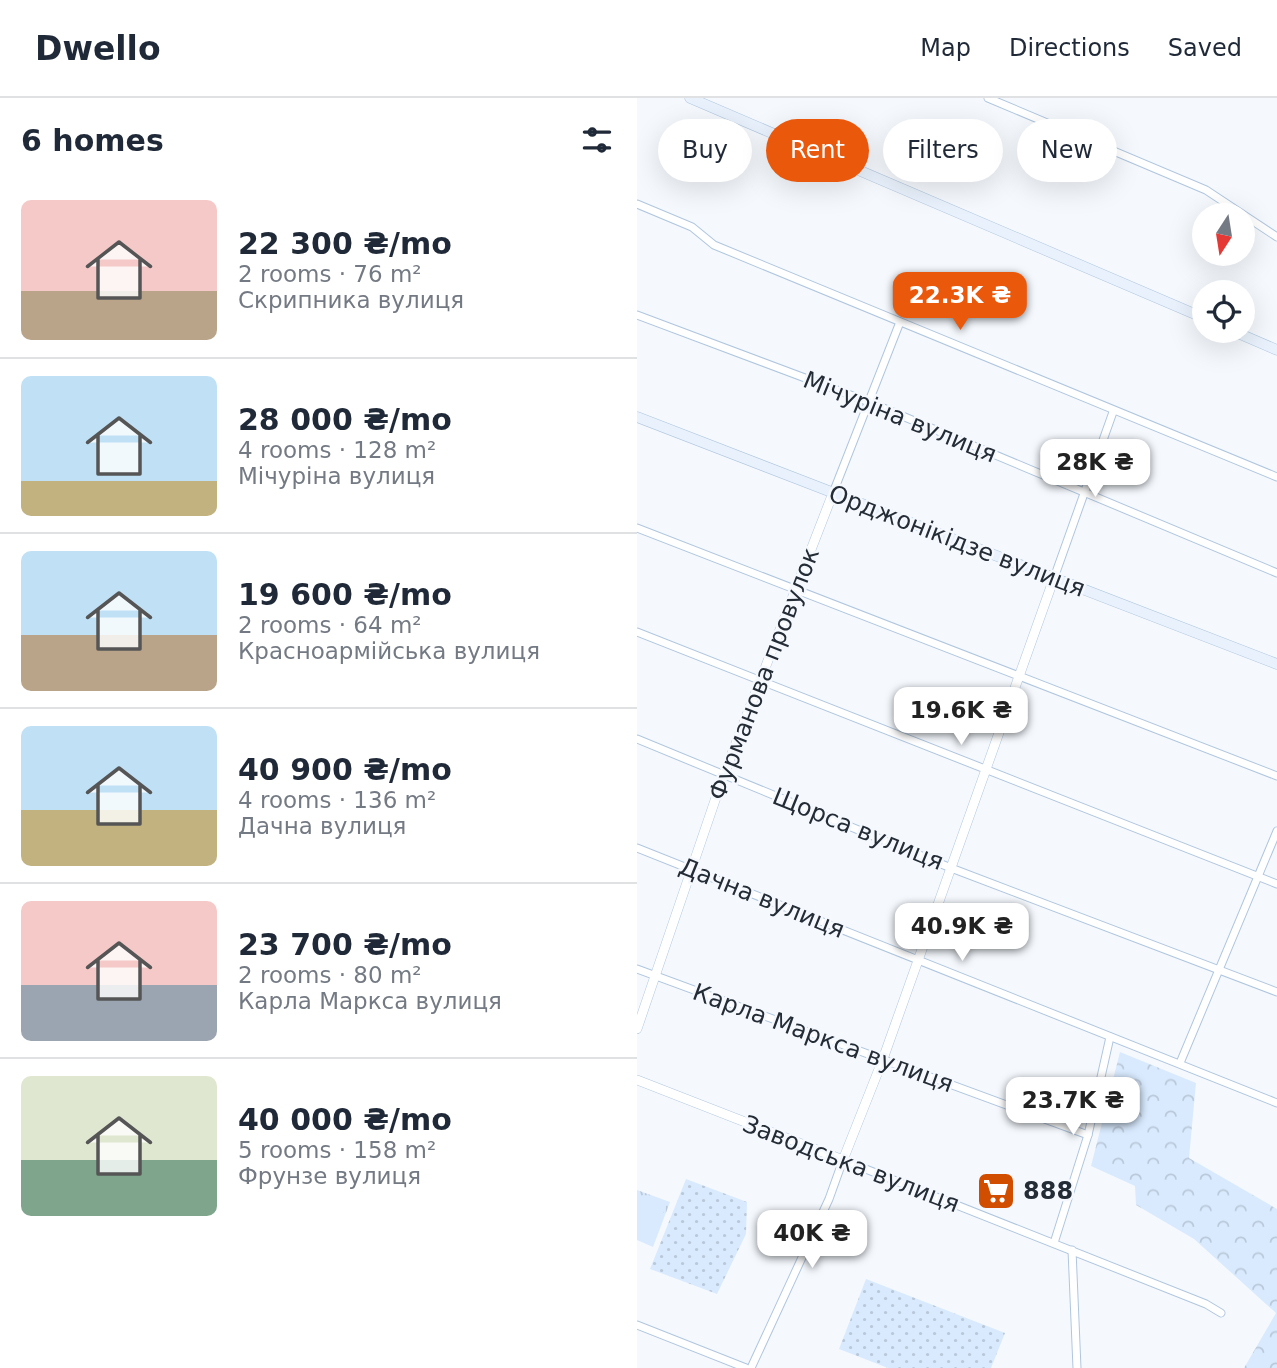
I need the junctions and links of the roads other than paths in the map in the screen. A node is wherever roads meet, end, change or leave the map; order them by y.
1 (690, 98) edge
2 (988, 98) edge
3 (637, 204) edge
4 (1277, 237) edge
5 (1192, 313) edge
6 (637, 315) edge
7 (900, 322) junction
8 (1255, 340) edge
9 (1277, 350) edge
10 (869, 402) junction
11 (1113, 412) junction
12 (637, 417) edge
13 (1277, 477) edge
14 (1083, 492) junction
15 (833, 493) junction
16 (637, 528) edge
17 (1277, 573) edge
18 (1054, 578) junction
19 (795, 590) junction
20 (637, 632) edge
21 (1277, 664) edge
22 (1018, 677) junction
23 (759, 681) junction
24 (637, 738) edge
25 (987, 772) junction
26 (724, 774) junction
27 (1277, 776) edge
28 (1277, 831) edge
29 (637, 848) edge
30 (951, 867) junction
31 (692, 870) junction
32 (1259, 877) junction
33 (1277, 884) edge
34 (917, 960) junction
35 (637, 969) edge
36 (1217, 970) junction
37 (655, 976) junction
38 (1277, 992) edge
39 (637, 1029) edge
40 (1110, 1037) junction
41 (883, 1059) junction
42 (1180, 1063) junction
43 (637, 1080) edge
44 (1277, 1103) edge
45 (1088, 1135) junction
46 (843, 1160) junction
47 (1054, 1243) junction
48 (1072, 1250) junction
49 (1221, 1313) dead end
50 (637, 1325) edge
51 (749, 1368) edge
52 (1077, 1368) edge

1 - 5 main road
2 - 4 street
3 - 7 street
6 - 10 street, Мічуріна вулиця
7 - 10 street, Фурманова провулок
7 - 11 street
8 - 9 main road
10 - 14 street, Мічуріна вулиця
10 - 15 street, Фурманова провулок
11 - 13 street
11 - 14 street
12 - 15 main road, Орджонікідзе вулиця
14 - 17 street, Мічуріна вулиця
14 - 18 street
15 - 18 main road, Орджонікідзе вулиця
15 - 19 street, Фурманова провулок
16 - 19 street
18 - 21 main road, Орджонікідзе вулиця
18 - 22 street
19 - 22 street
19 - 23 street, Фурманова провулок
20 - 23 street
22 - 25 street
22 - 27 street
23 - 25 street
23 - 26 street, Фурманова провулок
24 - 26 street, Щорса вулиця
25 - 30 street
25 - 32 street
26 - 30 street, Щорса вулиця
26 - 31 street, Фурманова провулок
28 - 32 street
29 - 31 street, Дачна вулиця
30 - 34 street
30 - 36 street, Щорса вулиця
31 - 34 street, Дачна вулиця
31 - 37 street, Фурманова провулок
32 - 33 street
32 - 36 street
34 - 40 street, Дачна вулиця
34 - 41 street
35 - 37 street, Карла Маркса вулиця
36 - 38 street, Щорса вулиця
36 - 42 street
37 - 39 street, Фурманова провулок
37 - 41 street, Карла Маркса вулиця
40 - 42 street, Дачна вулиця
40 - 45 street
41 - 45 street, Карла Маркса вулиця
41 - 46 street
42 - 44 street, Дачна вулиця
43 - 46 street, Заводська вулиця
45 - 47 street
46 - 47 street, Заводська вулиця
46 - 51 street
47 - 48 street, Заводська вулиця
48 - 49 street, Заводська вулиця
48 - 52 street
50 - 51 street

